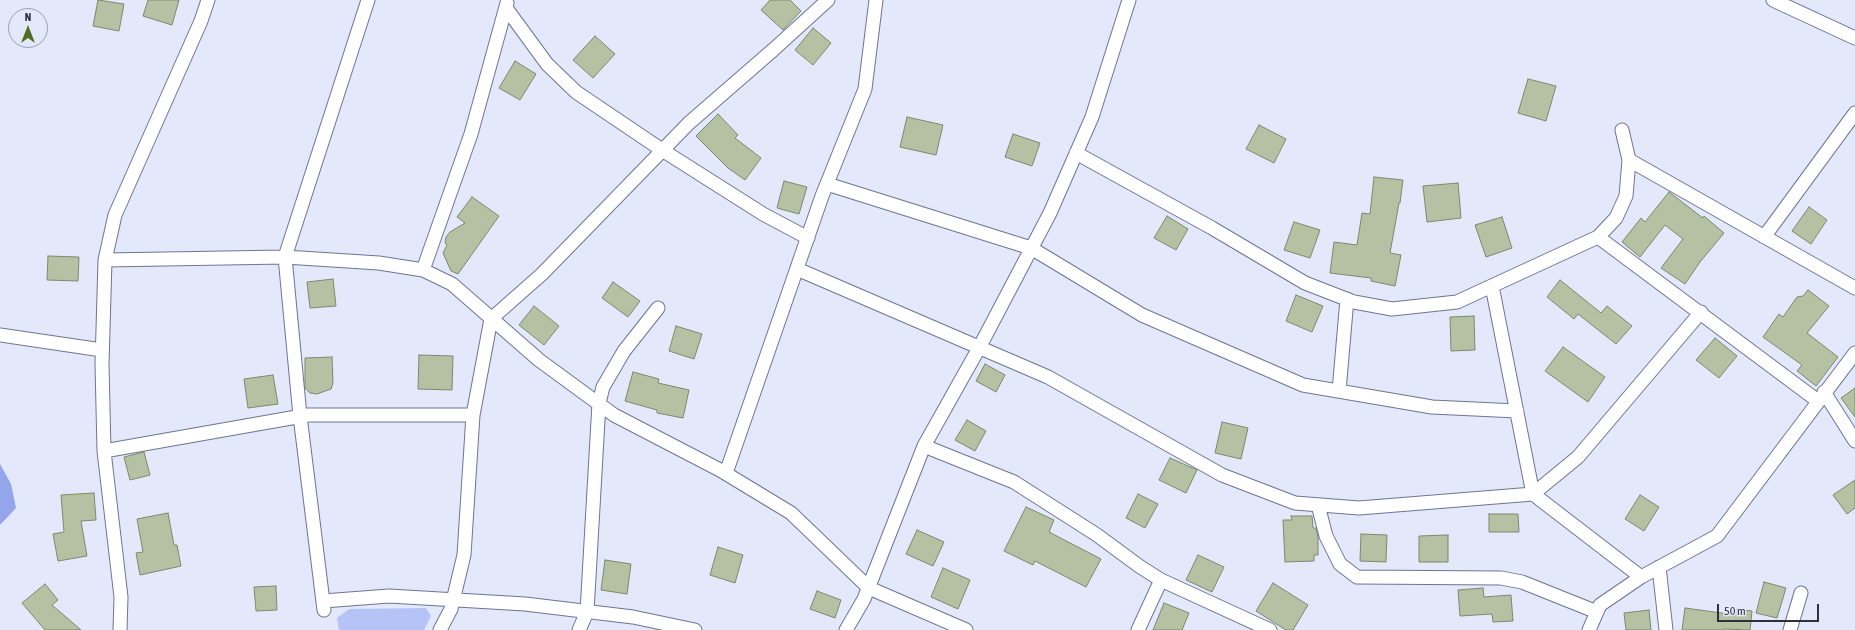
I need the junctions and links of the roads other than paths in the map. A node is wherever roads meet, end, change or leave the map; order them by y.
1 (208, 0) edge
2 (368, 0) edge
3 (828, 0) edge
4 (876, 0) edge
5 (1129, 0) edge
6 (1773, 0) edge
7 (507, 4) edge
8 (1855, 38) edge
9 (1855, 113) edge
10 (1622, 130) dead end
11 (662, 150) junction
12 (1076, 153) junction
13 (1629, 160) junction
14 (827, 184) junction
15 (1598, 237) junction
16 (1764, 237) junction
17 (808, 238) junction
18 (1031, 248) junction
19 (285, 257) junction
20 (105, 260) junction
21 (797, 269) junction
22 (423, 270) junction
23 (1492, 286) junction
24 (1855, 288) edge
25 (1347, 299) junction
26 (658, 308) dead end
27 (1701, 312) junction
28 (491, 319) junction
29 (0, 335) edge
30 (979, 348) junction
31 (102, 350) junction
32 (1855, 353) edge
33 (1340, 391) junction
34 (1821, 396) junction
35 (599, 404) junction
36 (1517, 411) junction
37 (300, 416) junction
38 (473, 416) junction
39 (1855, 441) edge
40 (924, 446) junction
41 (104, 451) junction
42 (726, 473) junction
43 (1533, 494) junction
44 (1318, 505) junction
45 (1659, 567) junction
46 (1641, 577) junction
47 (1161, 580) junction
48 (869, 588) junction
49 (1801, 593) dead end
50 (454, 600) junction
51 (587, 612) junction
52 (1597, 612) junction
53 (120, 630) edge
54 (440, 630) edge
55 (579, 630) edge
56 (695, 630) edge
57 (846, 630) edge
58 (966, 630) edge
59 (1138, 630) edge
60 (1270, 630) edge
61 (1589, 630) edge
62 (1666, 630) edge
63 (1790, 630) edge

1 - 20 street
2 - 19 street
3 - 11 street
4 - 14 street
5 - 12 street
6 - 8 street
7 - 11 street
7 - 22 street
9 - 16 street
10 - 13 street
11 - 17 street
11 - 28 street
12 - 18 street
12 - 25 street
13 - 15 street
13 - 16 street
14 - 17 street
14 - 18 street
15 - 23 street
15 - 27 street
16 - 24 street
17 - 21 street
18 - 30 street
18 - 33 street
19 - 20 street
19 - 22 street
19 - 37 street
20 - 31 street
21 - 30 street
21 - 42 street
22 - 28 street
23 - 25 street
23 - 36 street
25 - 33 street
26 - 35 street
27 - 34 street
27 - 43 street
28 - 35 street
28 - 38 street
29 - 31 street
30 - 40 street
30 - 44 street
31 - 41 street
32 - 34 street
33 - 36 street
34 - 39 street
34 - 45 street
35 - 42 street
35 - 51 street
36 - 43 street
37 - 38 street
37 - 41 street
37 - 50 street
38 - 50 street
40 - 47 street
40 - 48 street
41 - 53 street
42 - 48 street
43 - 44 street
43 - 46 street
44 - 52 street
45 - 46 street
45 - 62 street
46 - 52 street
47 - 59 street
47 - 60 street
48 - 57 street
48 - 58 street
49 - 63 street
50 - 51 street
50 - 54 street
51 - 55 street
51 - 56 street
52 - 61 street

